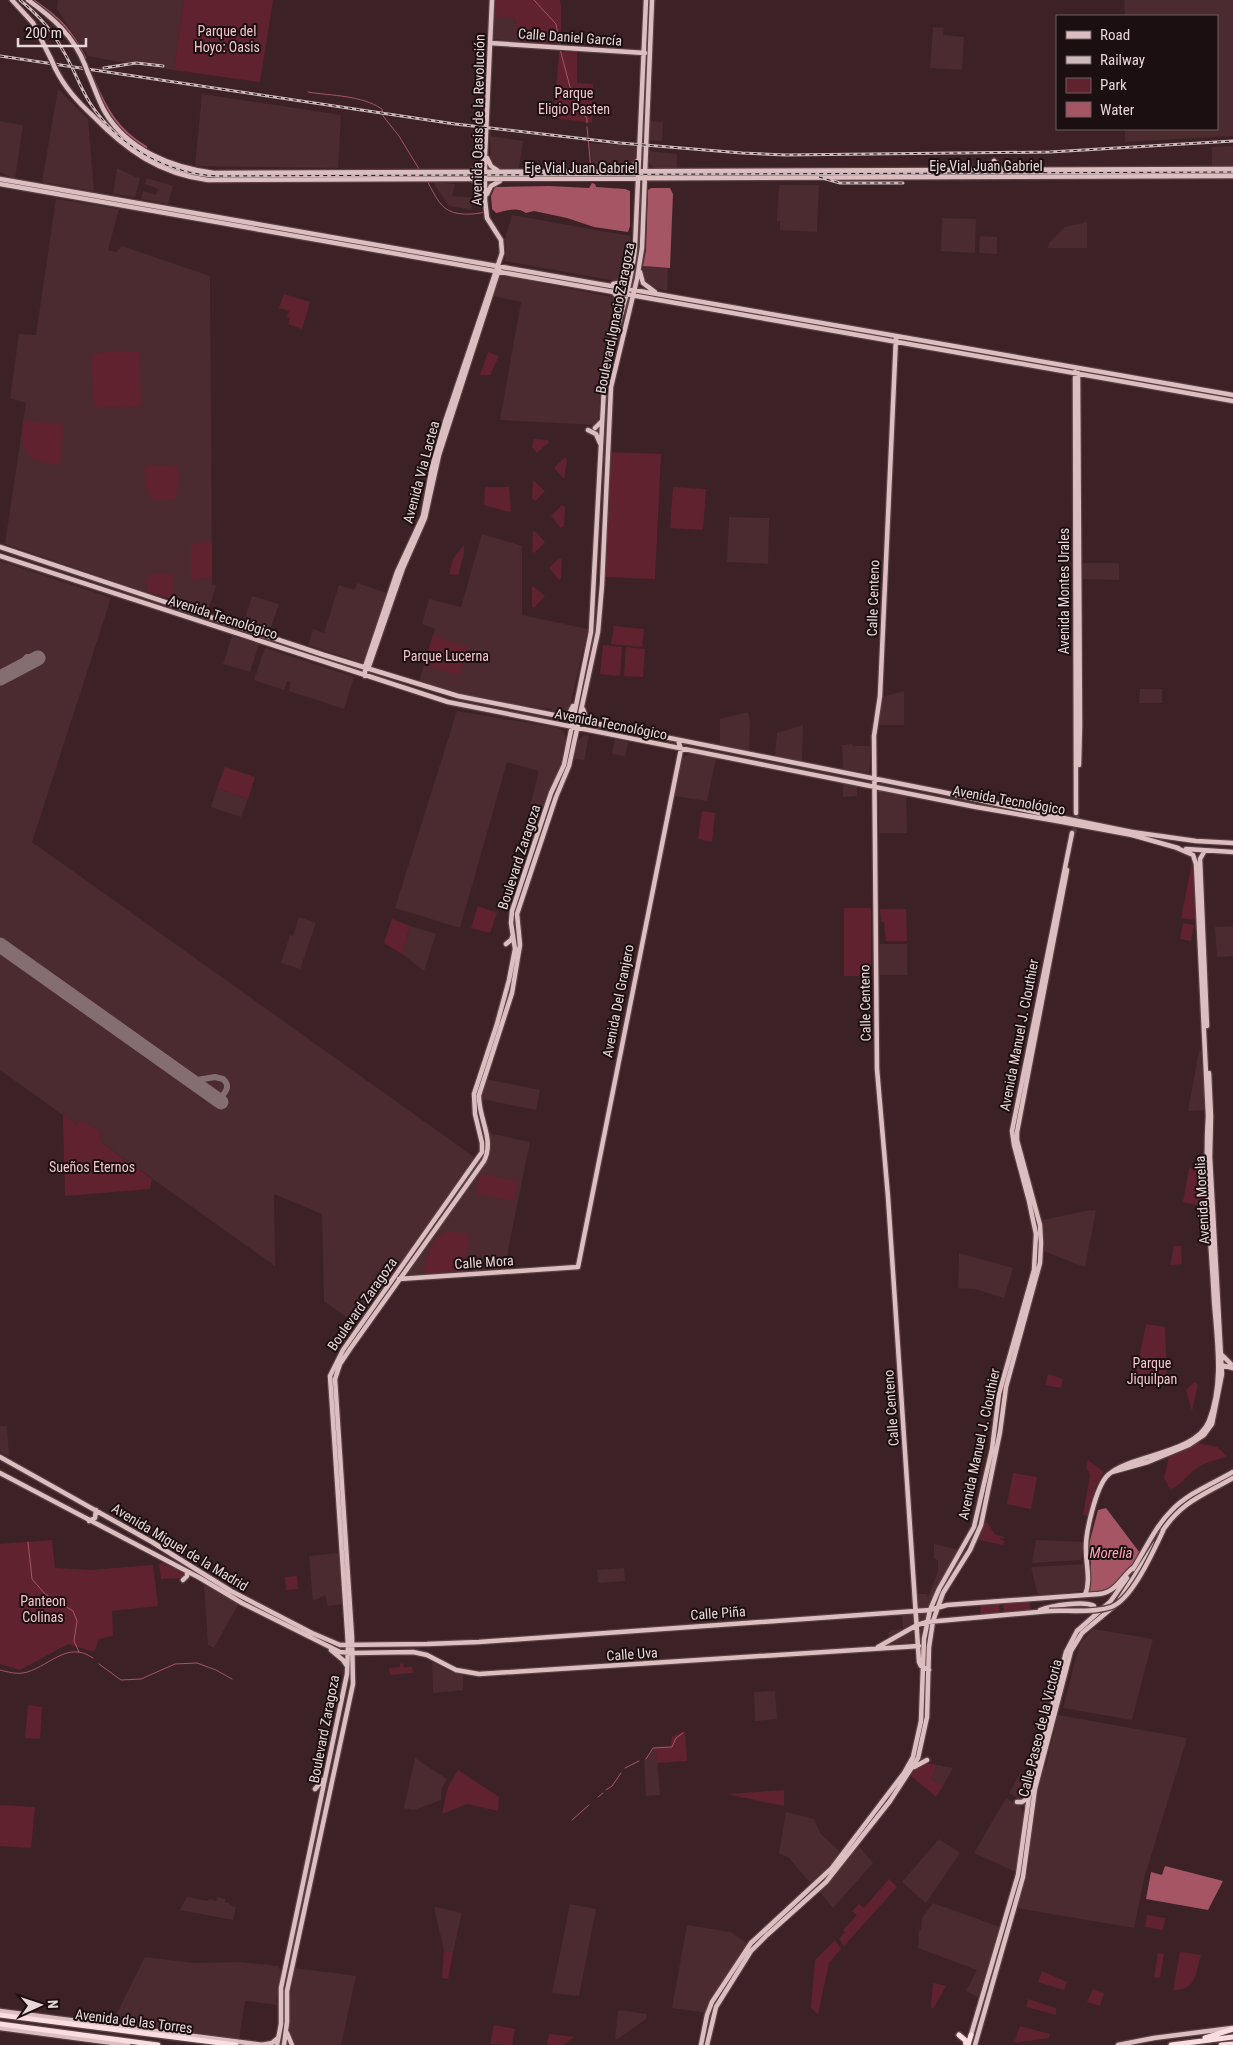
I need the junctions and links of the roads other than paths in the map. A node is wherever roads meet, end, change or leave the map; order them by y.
1 (12, 0) edge
2 (28, 0) edge
3 (492, 0) edge
4 (646, 0) edge
5 (652, 0) edge
6 (490, 43) junction
7 (646, 53) junction
8 (641, 123) junction
9 (646, 138) junction
10 (640, 150) junction
11 (646, 152) junction
12 (485, 156) junction
13 (639, 157) junction
14 (646, 160) junction
15 (1002, 169) junction
16 (1233, 169) edge
17 (984, 170) junction
18 (624, 171) junction
19 (639, 171) junction
20 (645, 171) junction
21 (659, 171) junction
22 (467, 172) junction
23 (486, 172) junction
24 (504, 172) junction
25 (1233, 176) edge
26 (0, 179) edge
27 (638, 179) junction
28 (644, 179) junction
29 (655, 179) junction
30 (468, 180) junction
31 (486, 180) junction
32 (504, 180) junction
33 (624, 180) junction
34 (0, 184) edge
35 (486, 191) junction
36 (644, 192) junction
37 (637, 193) junction
38 (84, 196) junction
39 (486, 200) junction
40 (639, 266) junction
41 (632, 269) junction
42 (498, 270) junction
43 (593, 282) junction
44 (608, 285) junction
45 (590, 288) junction
46 (612, 292) junction
47 (627, 292) junction
48 (634, 293) junction
49 (660, 295) junction
50 (644, 297) junction
51 (659, 300) junction
52 (621, 313) junction
53 (629, 316) junction
54 (896, 340) junction
55 (1077, 371) junction
56 (1233, 395) edge
57 (1233, 401) edge
58 (602, 419) junction
59 (595, 428) dead end
60 (588, 430) dead end
61 (601, 446) junction
62 (0, 547) edge
63 (0, 556) edge
64 (367, 668) junction
65 (365, 676) junction
66 (576, 704) junction
67 (583, 705) junction
68 (503, 706) junction
69 (513, 708) junction
70 (491, 712) junction
71 (510, 716) junction
72 (554, 716) junction
73 (573, 720) junction
74 (579, 721) junction
75 (557, 724) junction
76 (601, 725) junction
77 (575, 728) junction
78 (590, 730) junction
79 (624, 730) junction
80 (634, 732) junction
81 (623, 737) junction
82 (632, 739) junction
83 (678, 740) junction
84 (571, 746) junction
85 (681, 749) junction
86 (690, 751) junction
87 (772, 759) junction
88 (678, 760) junction
89 (782, 761) junction
90 (768, 766) junction
91 (780, 768) junction
92 (874, 779) junction
93 (874, 787) junction
94 (942, 792) junction
95 (942, 800) junction
96 (1022, 812) junction
97 (1077, 813) tunnel mouth
98 (1132, 834) junction
99 (1192, 841) junction
100 (1233, 843) edge
101 (1204, 852) junction
102 (1233, 852) edge
103 (1195, 853) junction
104 (1200, 859) junction
105 (1199, 898) junction
106 (513, 934) junction
107 (506, 944) dead end
108 (578, 1267) joint
109 (392, 1279) junction
110 (400, 1279) junction
111 (1221, 1353) junction
112 (1221, 1364) junction
113 (1232, 1366) edge
114 (1222, 1374) junction
115 (0, 1457) edge
116 (1112, 1472) junction
117 (1233, 1472) edge
118 (0, 1474) edge
119 (1233, 1478) edge
120 (96, 1510) junction
121 (89, 1521) junction
122 (1163, 1531) junction
123 (1134, 1567) junction
124 (186, 1572) junction
125 (184, 1580) dead end
126 (939, 1589) junction
127 (1084, 1595) junction
128 (939, 1601) junction
129 (947, 1605) junction
130 (933, 1610) junction
131 (916, 1611) junction
132 (1034, 1613) junction
133 (1091, 1618) junction
134 (930, 1621) junction
135 (917, 1625) junction
136 (347, 1632) junction
137 (352, 1637) junction
138 (889, 1642) junction
139 (336, 1644) junction
140 (427, 1644) junction
141 (363, 1645) junction
142 (350, 1646) junction
143 (918, 1646) junction
144 (927, 1647) junction
145 (331, 1648) junction
146 (875, 1648) junction
147 (892, 1648) junction
148 (350, 1653) junction
149 (367, 1653) junction
150 (427, 1655) junction
151 (353, 1664) junction
152 (347, 1667) junction
153 (923, 1667) junction
154 (929, 1670) junction
155 (1054, 1699) junction
156 (1054, 1717) junction
157 (1041, 1747) junction
158 (927, 1760) dead end
159 (1041, 1767) junction
160 (913, 1768) junction
161 (316, 1778) dead end
162 (325, 1778) junction
163 (315, 1789) dead end
164 (1029, 1797) junction
165 (1017, 1802) dead end
166 (833, 1870) junction
167 (0, 2013) edge
168 (8, 2016) junction
169 (32, 2019) junction
170 (1, 2026) edge
171 (27, 2028) junction
172 (1233, 2028) edge
173 (286, 2030) junction
174 (959, 2035) dead end
175 (971, 2035) joint
176 (279, 2037) junction
177 (1233, 2037) edge
178 (1195, 2042) junction
179 (1233, 2044) edge
180 (128, 2045) edge
181 (156, 2045) edge
182 (236, 2045) edge
183 (262, 2045) edge
184 (277, 2045) edge
185 (284, 2045) edge
186 (292, 2045) edge
187 (701, 2045) edge
188 (707, 2045) edge
189 (967, 2045) edge
190 (975, 2045) edge
191 (1118, 2045) edge
192 (1170, 2045) edge
193 (1221, 2045) edge

1 - 30 main road, Eje Vial Juan Gabriel, bridge
2 - 22 main road, Eje Vial Juan Gabriel, bridge
3 - 6 main road, Avenida Oasis de la Revolución
4 - 7 main road, Boulevard Ignacio Zaragoza
5 - 7 main road, Boulevard Ignacio Zaragoza
6 - 7 main road, Calle Daniel García
6 - 12 main road, Avenida Oasis de la Revolución
7 - 8 main road, Boulevard Ignacio Zaragoza
7 - 9 main road, Boulevard Ignacio Zaragoza
8 - 9 main road
8 - 10 main road, Boulevard Ignacio Zaragoza
9 - 11 main road, Boulevard Ignacio Zaragoza
10 - 11 main road
10 - 13 main road, Boulevard Ignacio Zaragoza
11 - 14 main road, Boulevard Ignacio Zaragoza
12 - 22 main road
12 - 23 main road, Avenida Oasis de la Revolución
12 - 24 main road
13 - 18 main road
13 - 19 main road, Boulevard Ignacio Zaragoza
14 - 20 main road, Boulevard Ignacio Zaragoza
14 - 21 main road
15 - 16 main road, Eje Vial Juan Gabriel
15 - 17 main road, Eje Vial Juan Gabriel
15 - 17 main road
17 - 21 main road, Eje Vial Juan Gabriel
18 - 19 main road, Eje Vial Juan Gabriel
18 - 24 main road, Eje Vial Juan Gabriel
19 - 20 main road, Eje Vial Juan Gabriel
19 - 27 main road, Boulevard Ignacio Zaragoza
20 - 21 main road, Eje Vial Juan Gabriel
20 - 28 main road, Boulevard Ignacio Zaragoza
22 - 23 main road, Eje Vial Juan Gabriel
23 - 24 main road, Eje Vial Juan Gabriel
23 - 31 main road, Avenida Oasis de la Revolución
25 - 29 main road, Eje Vial Juan Gabriel
26 - 38 main road
27 - 28 main road, Eje Vial Juan Gabriel
27 - 33 main road, Eje Vial Juan Gabriel
27 - 37 main road, Boulevard Ignacio Zaragoza
28 - 29 main road, Eje Vial Juan Gabriel
28 - 36 main road, Boulevard Ignacio Zaragoza
29 - 36 main road
30 - 31 main road, Eje Vial Juan Gabriel
30 - 35 main road
31 - 32 main road, Eje Vial Juan Gabriel
31 - 35 main road, Avenida Oasis de la Revolución
32 - 33 main road, Eje Vial Juan Gabriel
32 - 39 main road
33 - 37 main road
34 - 38 main road
35 - 39 main road, Avenida Oasis de la Revolución
36 - 40 main road, Boulevard Ignacio Zaragoza
37 - 41 main road, Boulevard Ignacio Zaragoza
38 - 42 main road
39 - 42 main road, Avenida Oasis de la Revolución
40 - 48 main road, Boulevard Ignacio Zaragoza
40 - 49 main road
41 - 44 main road
41 - 47 main road, Boulevard Ignacio Zaragoza
42 - 43 main road
42 - 45 main road
42 - 64 main road, Avenida Via Lactea
43 - 44 main road
43 - 45 main road
44 - 47 main road
45 - 46 main road
46 - 47 main road
46 - 52 main road
47 - 48 main road
47 - 52 main road, Boulevard Ignacio Zaragoza
48 - 49 main road
48 - 50 main road
48 - 53 main road, Boulevard Ignacio Zaragoza
49 - 51 main road
49 - 54 main road
50 - 51 main road
50 - 53 main road
51 - 54 main road
52 - 58 main road, Boulevard Ignacio Zaragoza
53 - 67 main road, Boulevard Ignacio Zaragoza
54 - 55 main road
54 - 92 main road, Calle Centeno
55 - 56 main road
55 - 57 main road
55 - 97 main road, Avenida Montes Urales
58 - 59 main road
58 - 61 main road, Boulevard Ignacio Zaragoza
60 - 61 main road
61 - 66 main road, Boulevard Ignacio Zaragoza
62 - 64 main road, Avenida Tecnológico
63 - 65 main road, Avenida Tecnológico
64 - 65 main road, Avenida Via Lactea
64 - 68 main road, Avenida Tecnológico
65 - 70 main road, Avenida Tecnológico
66 - 72 main road
66 - 73 main road, Boulevard Ignacio Zaragoza
67 - 74 main road, Boulevard Ignacio Zaragoza
67 - 76 main road
68 - 69 main road, Avenida Tecnológico
68 - 70 main road
69 - 71 main road
69 - 72 main road, Avenida Tecnológico
70 - 71 main road, Avenida Tecnológico
71 - 75 main road, Avenida Tecnológico
72 - 73 main road, Avenida Tecnológico
73 - 74 main road, Avenida Tecnológico
73 - 77 main road, Boulevard Ignacio Zaragoza
74 - 76 main road, Avenida Tecnológico
74 - 77 main road, Boulevard Ignacio Zaragoza
75 - 77 main road, Avenida Tecnológico
75 - 84 main road
76 - 79 main road, Avenida Tecnológico
77 - 78 main road, Avenida Tecnológico
77 - 84 main road, Boulevard Zaragoza
78 - 81 main road, Avenida Tecnológico
78 - 84 main road
79 - 80 main road, Avenida Tecnológico
79 - 81 main road
80 - 82 main road
80 - 83 main road, Avenida Tecnológico
81 - 82 main road, Avenida Tecnológico
82 - 85 main road, Avenida Tecnológico
83 - 85 main road
83 - 87 main road, Avenida Tecnológico
84 - 106 main road, Boulevard Zaragoza
84 - 110 main road, Boulevard Zaragoza
85 - 86 main road, Avenida Tecnológico
85 - 88 main road, Avenida Del Granjero
86 - 88 main road
86 - 90 main road, Avenida Tecnológico
87 - 89 main road, Avenida Tecnológico
87 - 90 main road
88 - 108 main road, Avenida Del Granjero
89 - 91 main road
89 - 92 main road, Avenida Tecnológico
90 - 91 main road, Avenida Tecnológico
91 - 93 main road, Avenida Tecnológico
92 - 93 main road, Calle Centeno
92 - 94 main road, Avenida Tecnológico
93 - 95 main road, Avenida Tecnológico
93 - 131 main road, Calle Centeno
94 - 95 main road
94 - 96 main road, Avenida Tecnológico
95 - 96 main road, Avenida Tecnológico
96 - 98 main road, Avenida Tecnológico, bridge
98 - 99 main road, Avenida Tecnológico
98 - 103 main road, Avenida Tecnológico
99 - 100 main road, Avenida Tecnológico
99 - 103 main road
101 - 102 main road
101 - 103 main road
101 - 104 main road
103 - 104 main road
103 - 105 main road, Avenida Morelia
104 - 105 main road, Avenida Morelia
105 - 111 main road, Avenida Morelia
105 - 116 main road, Avenida Morelia
106 - 107 main road
106 - 109 main road, Boulevard Zaragoza
108 - 110 main road, Calle Mora
109 - 110 main road, Calle Mora
109 - 136 main road, Boulevard Zaragoza
110 - 137 main road, Boulevard Zaragoza
111 - 112 main road, Avenida Morelia
111 - 113 main road
112 - 113 main road
112 - 114 main road, Avenida Morelia
113 - 114 main road
114 - 116 main road, Avenida Morelia
115 - 120 main road, Avenida Miguel de la Madrid
116 - 127 main road, Avenida Morelia
117 - 123 main road, Calle Paseo de la Victoria
118 - 121 main road, Avenida Miguel de la Madrid
119 - 122 main road, Calle Paseo de la Victoria
120 - 121 main road
120 - 139 main road, Avenida Miguel de la Madrid
121 - 124 main road, Avenida Miguel de la Madrid
122 - 132 main road, bridge
122 - 156 main road, Calle Paseo de la Victoria
123 - 127 main road, Calle Piña
123 - 133 main road, Calle Paseo de la Victoria
124 - 125 main road
124 - 145 main road, Avenida Miguel de la Madrid
126 - 128 main road
126 - 128 main road, Avenida Manuel J. Clouthier
126 - 130 main road, Avenida Manuel J. Clouthier
127 - 129 main road, Calle Piña
128 - 129 main road
128 - 130 main road, Avenida Manuel J. Clouthier
129 - 130 main road, Calle Piña
130 - 131 main road, Calle Piña
130 - 134 main road, Avenida Manuel J. Clouthier
131 - 135 main road, Calle Centeno
131 - 140 main road, Calle Piña
132 - 133 main road
132 - 134 main road
133 - 155 main road, Calle Paseo de la Victoria
134 - 135 main road
134 - 144 main road, Avenida Manuel J. Clouthier
135 - 138 main road
135 - 143 main road, Calle Centeno
136 - 139 main road
136 - 142 main road, Boulevard Zaragoza
137 - 141 main road
137 - 142 main road, Boulevard Zaragoza
138 - 146 main road
138 - 147 main road
139 - 142 main road, Avenida Miguel de la Madrid
139 - 145 main road
140 - 141 main road, Calle Piña
140 - 150 main road
141 - 142 main road, Calle Piña
142 - 148 main road, Boulevard Zaragoza
143 - 144 main road, Calle Uva
143 - 147 main road, Calle Uva
143 - 153 main road, Calle Centeno
144 - 153 main road, Avenida Manuel J. Clouthier
144 - 154 main road, Avenida Manuel J. Clouthier
145 - 148 main road, Avenida Miguel de la Madrid
145 - 152 main road
146 - 147 main road, Calle Uva
146 - 150 main road, Calle Uva
148 - 149 main road, Calle Uva
148 - 151 main road, Boulevard Zaragoza
148 - 152 main road, Boulevard Zaragoza
149 - 150 main road, Calle Uva
149 - 151 main road
151 - 173 main road, Boulevard Zaragoza
152 - 162 main road, Boulevard Zaragoza
153 - 154 main road
153 - 166 main road, Avenida Manuel J. Clouthier
154 - 160 main road, Avenida Manuel J. Clouthier
155 - 156 main road
155 - 157 main road, Calle Paseo de la Victoria
156 - 159 main road, Calle Paseo de la Victoria
157 - 159 main road
157 - 164 main road, Calle Paseo de la Victoria
158 - 160 main road
159 - 190 main road, Calle Paseo de la Victoria
160 - 166 main road, Avenida Manuel J. Clouthier
161 - 162 main road
162 - 163 main road
162 - 176 main road, Boulevard Zaragoza
164 - 165 main road
164 - 175 main road, Calle Paseo de la Victoria
166 - 187 main road, Avenida Manuel J. Clouthier
166 - 188 main road, Avenida Manuel J. Clouthier
167 - 168 highway, Avenida de las Torres
167 - 183 main road, Avenida de las Torres
168 - 169 highway, Avenida de las Torres
168 - 170 highway
169 - 171 highway
169 - 182 highway, Avenida de las Torres
170 - 171 highway, Avenida de las Torres
170 - 180 main road, Avenida de las Torres
171 - 181 highway, Avenida de las Torres
172 - 178 highway
172 - 191 main road
173 - 185 main road, Boulevard Zaragoza
173 - 186 main road
174 - 189 highway
175 - 189 highway
176 - 183 main road
176 - 184 main road, Boulevard Zaragoza
177 - 178 highway
178 - 192 highway
179 - 193 highway

